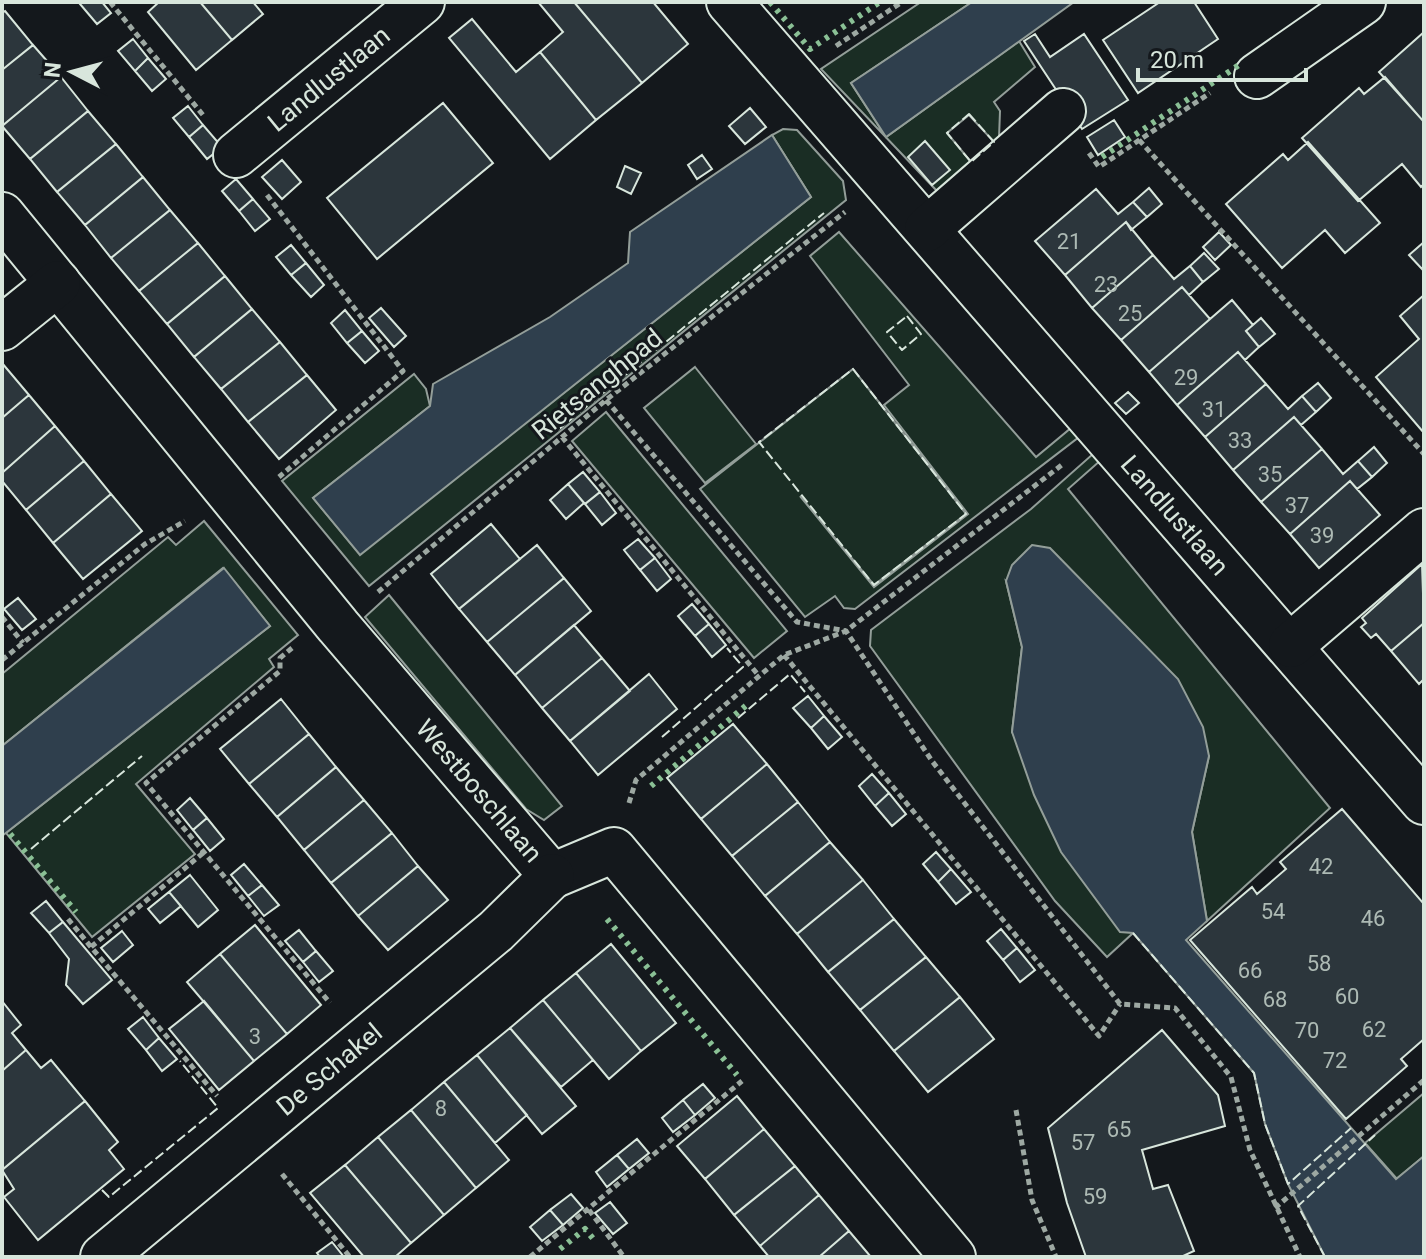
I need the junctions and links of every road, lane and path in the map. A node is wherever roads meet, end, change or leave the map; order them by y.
1 (110, 2) edge
2 (422, 2) edge
3 (729, 2) edge
4 (902, 2) edge
5 (1363, 2) edge
6 (790, 76) junction
7 (1257, 76) joint
8 (1063, 111) joint
9 (1139, 140) junction
10 (236, 155) junction
11 (886, 179) junction
12 (2, 215) edge
13 (927, 229) junction
14 (58, 283) junction
15 (2, 328) edge
16 (606, 400) junction
17 (1105, 431) junction
18 (562, 437) junction
19 (1424, 454) edge
20 (233, 498) junction
21 (1424, 531) edge
22 (2, 617) edge
23 (338, 626) junction
24 (846, 631) junction
25 (23, 643) junction
26 (1291, 645) junction
27 (784, 655) junction
28 (2, 660) edge
29 (759, 676) junction
30 (1424, 802) edge
31 (614, 850) junction
32 (203, 853) junction
33 (552, 876) junction
34 (68, 919) dead end
35 (91, 947) junction
36 (1120, 1004) junction
37 (362, 1040) junction
38 (781, 1048) junction
39 (1424, 1080) edge
40 (1016, 1110) dead end
41 (251, 1133) junction
42 (1275, 1208) junction
43 (589, 1210) junction
44 (103, 1257) edge
45 (350, 1257) edge
46 (530, 1257) edge
47 (624, 1257) edge
48 (953, 1257) edge
49 (1056, 1257) edge
50 (1300, 1257) edge

1 - 10 path
2 - 10 street, Landlustlaan
3 - 6 street, Landlustlaan
4 - 6 path
5 - 7 street
6 - 11 street, Landlustlaan
7 - 9 path
8 - 9 path
8 - 13 street
9 - 19 path
10 - 20 path
11 - 13 street, Landlustlaan
11 - 16 path, Rietsanghpad
12 - 14 street, Westboschlaan
13 - 17 street, Landlustlaan
14 - 15 street
14 - 20 street, Westboschlaan
16 - 18 path, Rietsanghpad
16 - 24 path
17 - 24 path
17 - 26 street, Landlustlaan
18 - 23 path, Rietsanghpad
18 - 29 path
20 - 23 street, Westboschlaan
20 - 25 path
21 - 26 street
22 - 25 path
23 - 32 path, Rietsanghpad
23 - 33 street, Westboschlaan
24 - 27 path
24 - 36 path
25 - 28 path
26 - 30 street, Landlustlaan
27 - 29 path
27 - 36 path
29 - 31 path
31 - 33 street, Westboschlaan
31 - 38 street
32 - 35 path
32 - 37 path
33 - 37 street, De Schakel
34 - 35 path
35 - 41 path
36 - 42 path
37 - 41 street, De Schakel
38 - 43 path
38 - 48 street
39 - 42 path
40 - 49 path
41 - 44 street, De Schakel
41 - 45 path
42 - 50 path
43 - 46 path
43 - 47 path

